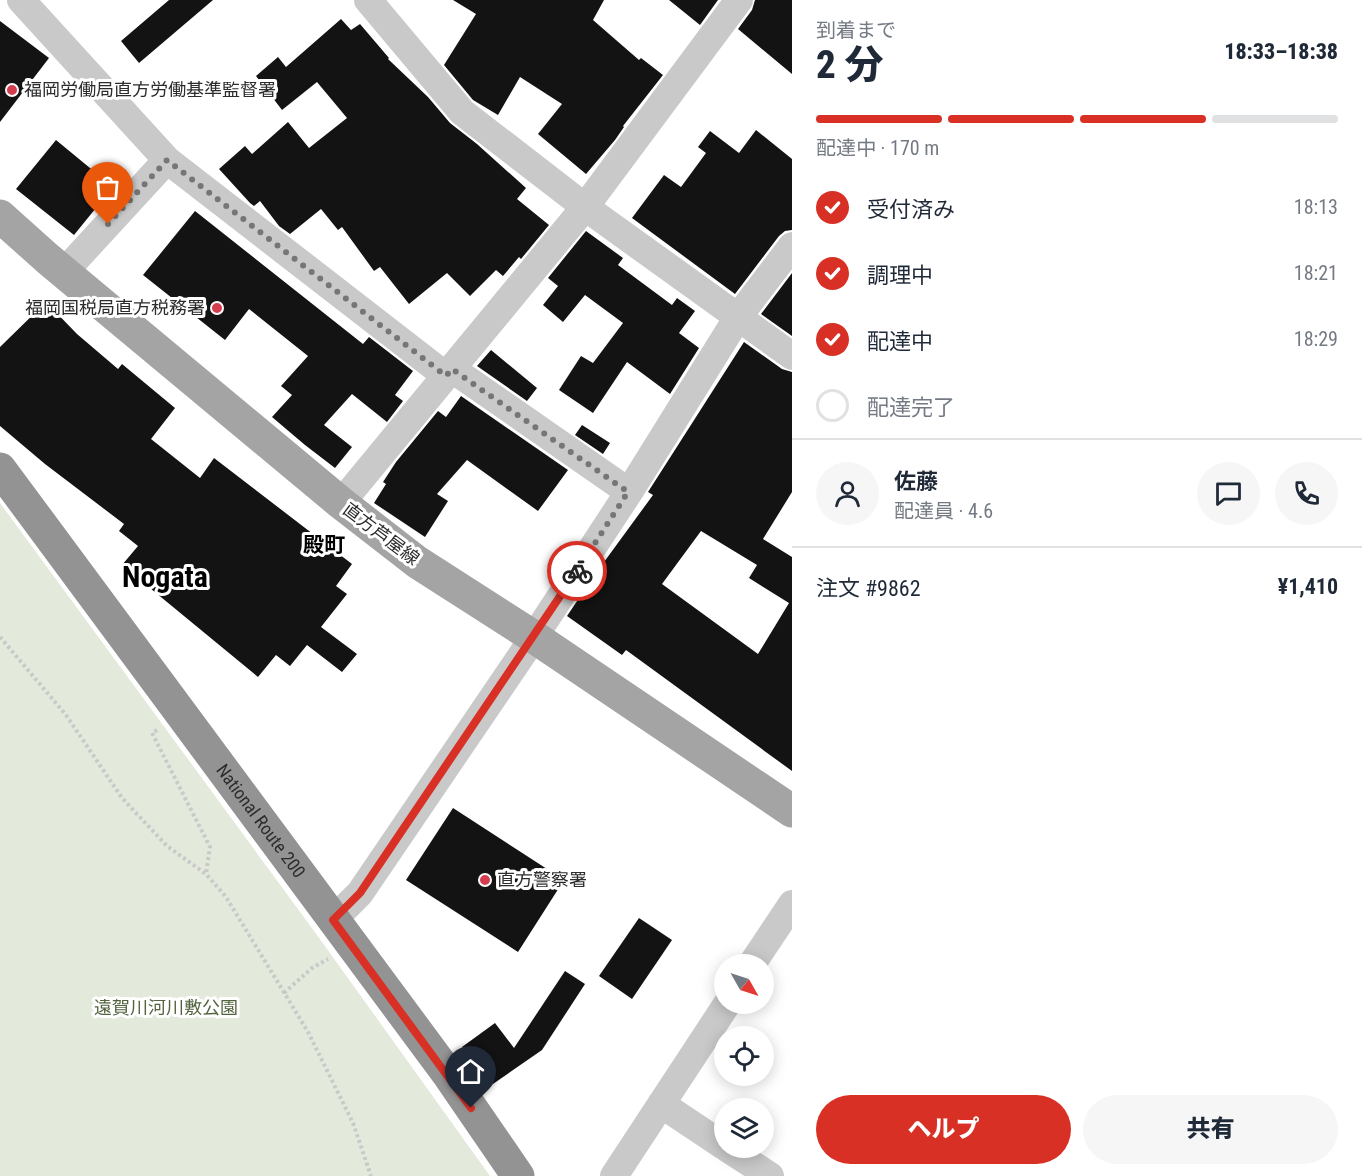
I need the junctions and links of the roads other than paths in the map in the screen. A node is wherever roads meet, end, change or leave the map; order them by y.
1 (21, 0) edge
2 (368, 0) edge
3 (739, 0) edge
4 (167, 160) junction
5 (585, 207) junction
6 (0, 216) edge
7 (792, 246) edge
8 (64, 272) junction
9 (738, 317) junction
10 (792, 356) edge
11 (449, 373) junction
12 (0, 469) edge
13 (628, 492) junction
14 (341, 503) junction
15 (534, 638) junction
16 (792, 811) edge
17 (792, 904) edge
18 (333, 920) junction
19 (759, 954) edge
20 (720, 1014) edge
21 (661, 1104) junction
22 (714, 1139) edge
23 (743, 1158) edge
24 (518, 1176) edge
25 (614, 1176) edge
26 (770, 1176) edge

1 - 4 street
2 - 5 street
3 - 5 street
4 - 8 street
4 - 11 street
5 - 9 street
5 - 11 street
6 - 8 main road, 直方芦屋線
7 - 9 street
8 - 14 main road, 直方芦屋線
9 - 10 street
9 - 13 street
11 - 13 street
11 - 14 street
12 - 18 highway, National Route 200
13 - 15 street
14 - 15 main road, 直方芦屋線
15 - 16 main road, 直方芦屋線
15 - 18 street
17 - 19 street
18 - 24 highway, National Route 200
20 - 21 street
21 - 22 street
21 - 25 street
23 - 26 street

